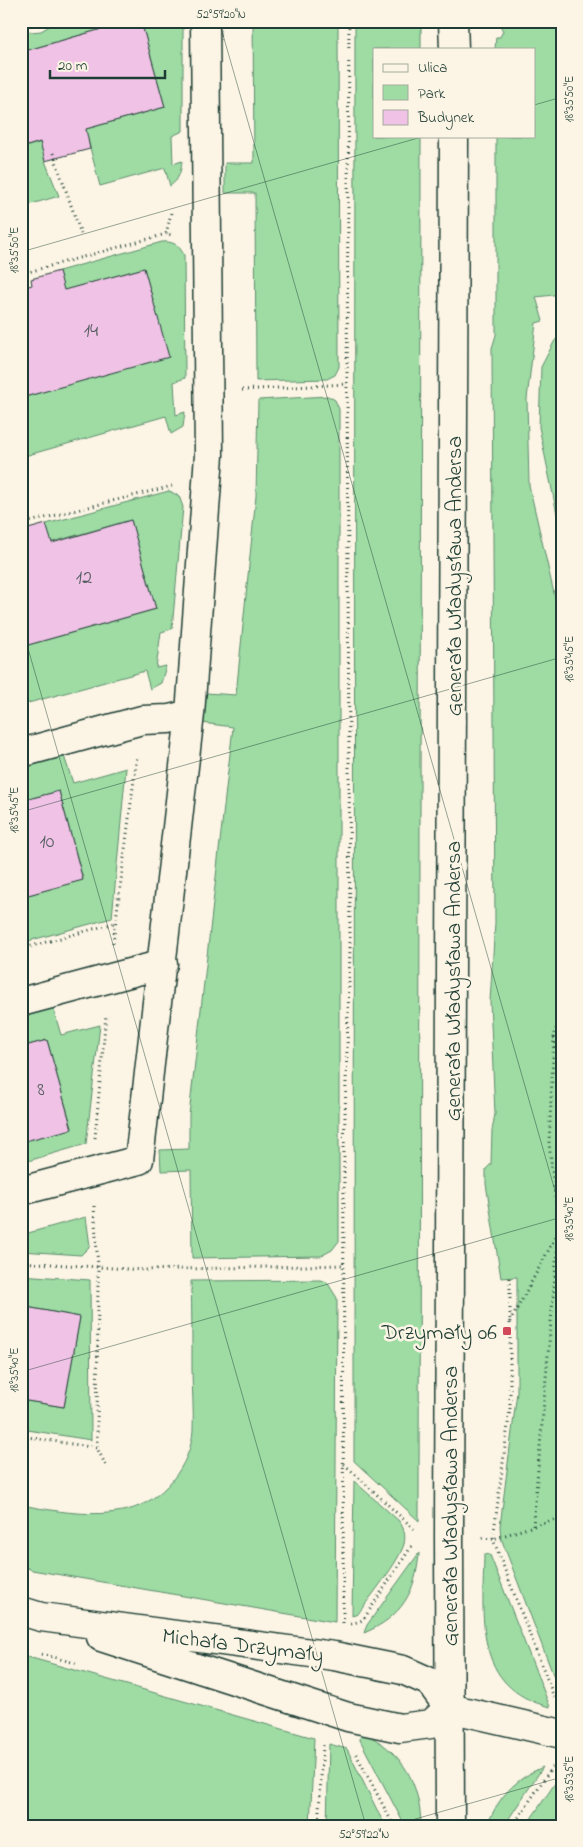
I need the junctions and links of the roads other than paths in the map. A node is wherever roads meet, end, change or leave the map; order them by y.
1 (205, 21) edge
2 (453, 21) edge
3 (454, 48) edge
4 (454, 138) edge
5 (190, 714) junction
6 (21, 753) edge
7 (163, 964) junction
8 (21, 1002) edge
9 (21, 1191) edge
10 (31, 1614) edge
11 (449, 1708) junction
12 (562, 1734) edge
13 (450, 1826) edge

1 - 5 street
2 - 3 street
4 - 11 street, Generała Władysława Andersa
5 - 6 street
5 - 7 street
7 - 8 street
7 - 9 street
10 - 11 street, Michała Drzymały
10 - 11 street
11 - 12 street
11 - 13 street, Generała Władysława Andersa

